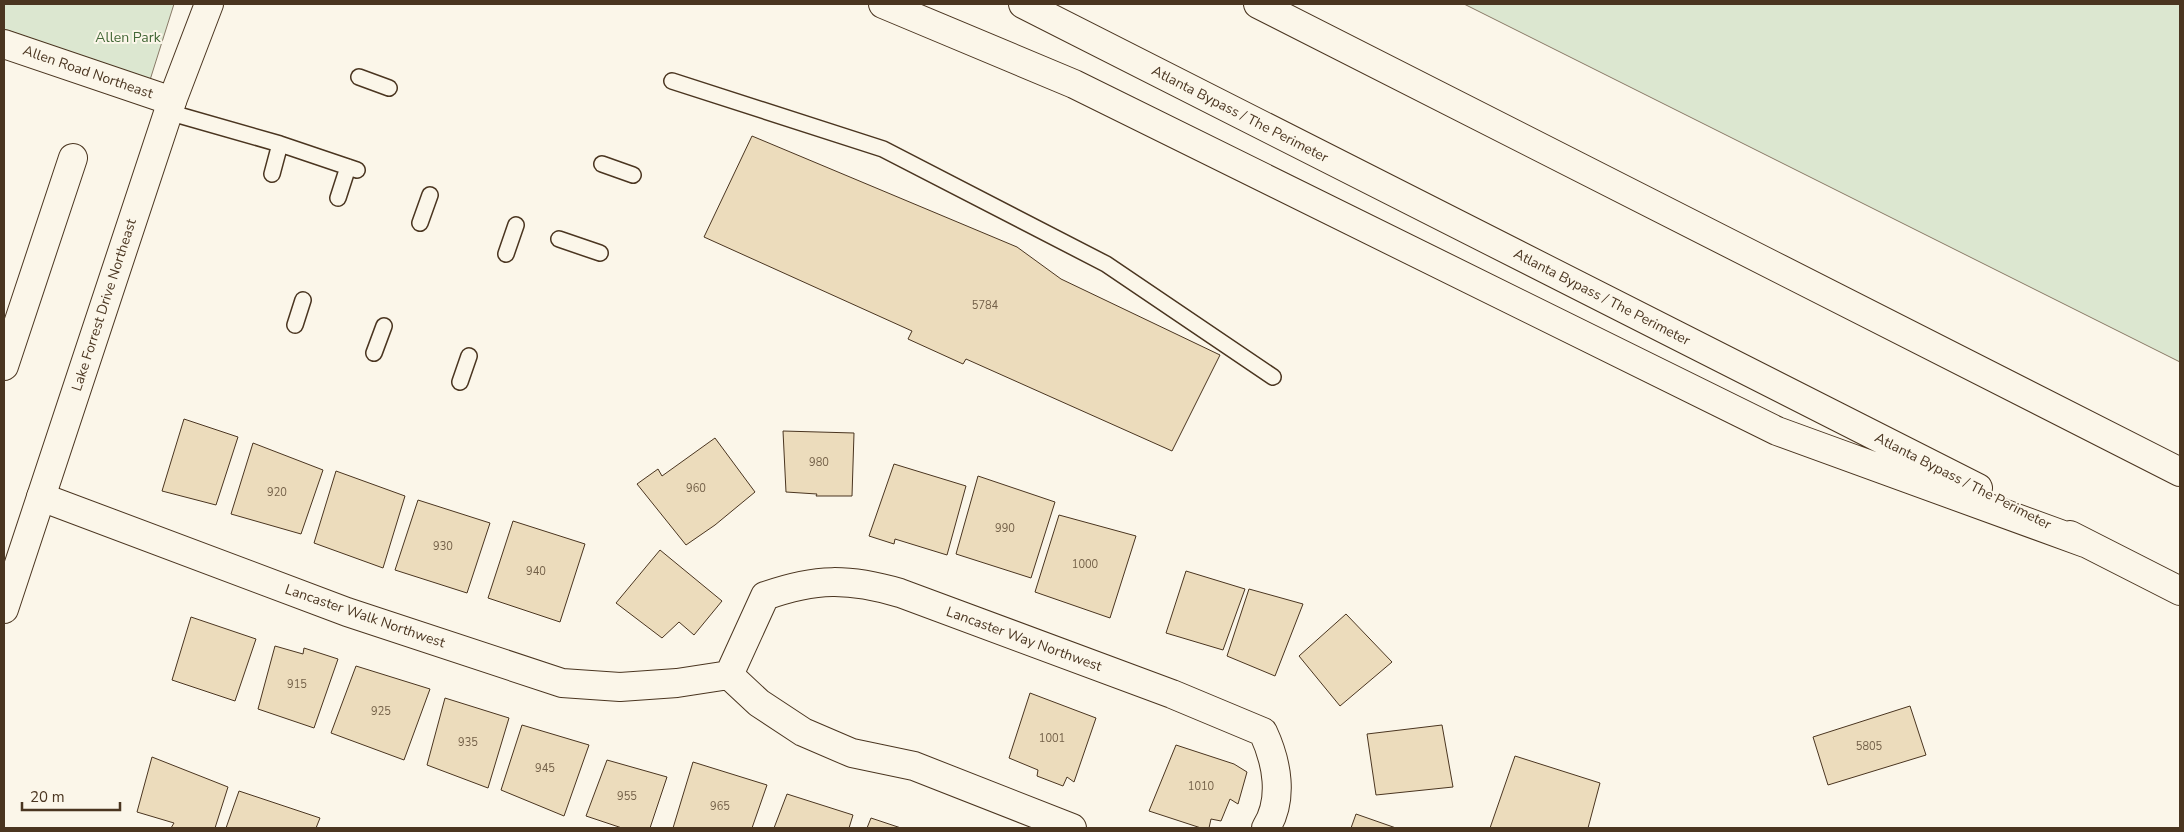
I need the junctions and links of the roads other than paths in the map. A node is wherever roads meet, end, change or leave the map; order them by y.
1 (209, 4) edge
2 (883, 4) edge
3 (1023, 4) edge
4 (1258, 4) edge
5 (4, 44) edge
6 (359, 77) dead end
7 (672, 81) dead end
8 (389, 88) dead end
9 (170, 106) junction
10 (280, 144) junction
11 (73, 158) dead end
12 (602, 164) dead end
13 (272, 174) dead end
14 (633, 175) dead end
15 (430, 195) dead end
16 (338, 198) dead end
17 (420, 222) dead end
18 (516, 225) dead end
19 (559, 239) dead end
20 (600, 253) dead end
21 (506, 254) dead end
22 (303, 300) dead end
23 (295, 325) dead end
24 (384, 326) dead end
25 (374, 353) dead end
26 (469, 356) dead end
27 (4, 366) edge
28 (1273, 377) dead end
29 (460, 382) dead end
30 (2180, 472) edge
31 (41, 497) junction
32 (2085, 543) junction
33 (2180, 591) edge
34 (4, 609) edge
35 (728, 675) junction
36 (1072, 828) edge
37 (1266, 828) edge

1 - 9 main road, Lake Forrest Drive Northeast
2 - 32 main road
3 - 32 main road, Atlanta Bypass / The Perimeter
4 - 30 main road
5 - 9 main road, Allen Road Northeast
6 - 8 lane
7 - 28 lane
9 - 10 lane
9 - 31 main road, Lake Forrest Drive Northeast
10 - 13 lane
10 - 16 lane
11 - 27 main road
12 - 14 lane
15 - 17 lane
18 - 21 lane
19 - 20 lane
22 - 23 lane
24 - 25 lane
26 - 29 lane
31 - 34 main road, Lake Forrest Drive Northeast
31 - 35 main road, Lancaster Walk Northwest
32 - 33 main road, Atlanta Bypass / The Perimeter
35 - 36 main road
35 - 37 main road, Lancaster Way Northwest

